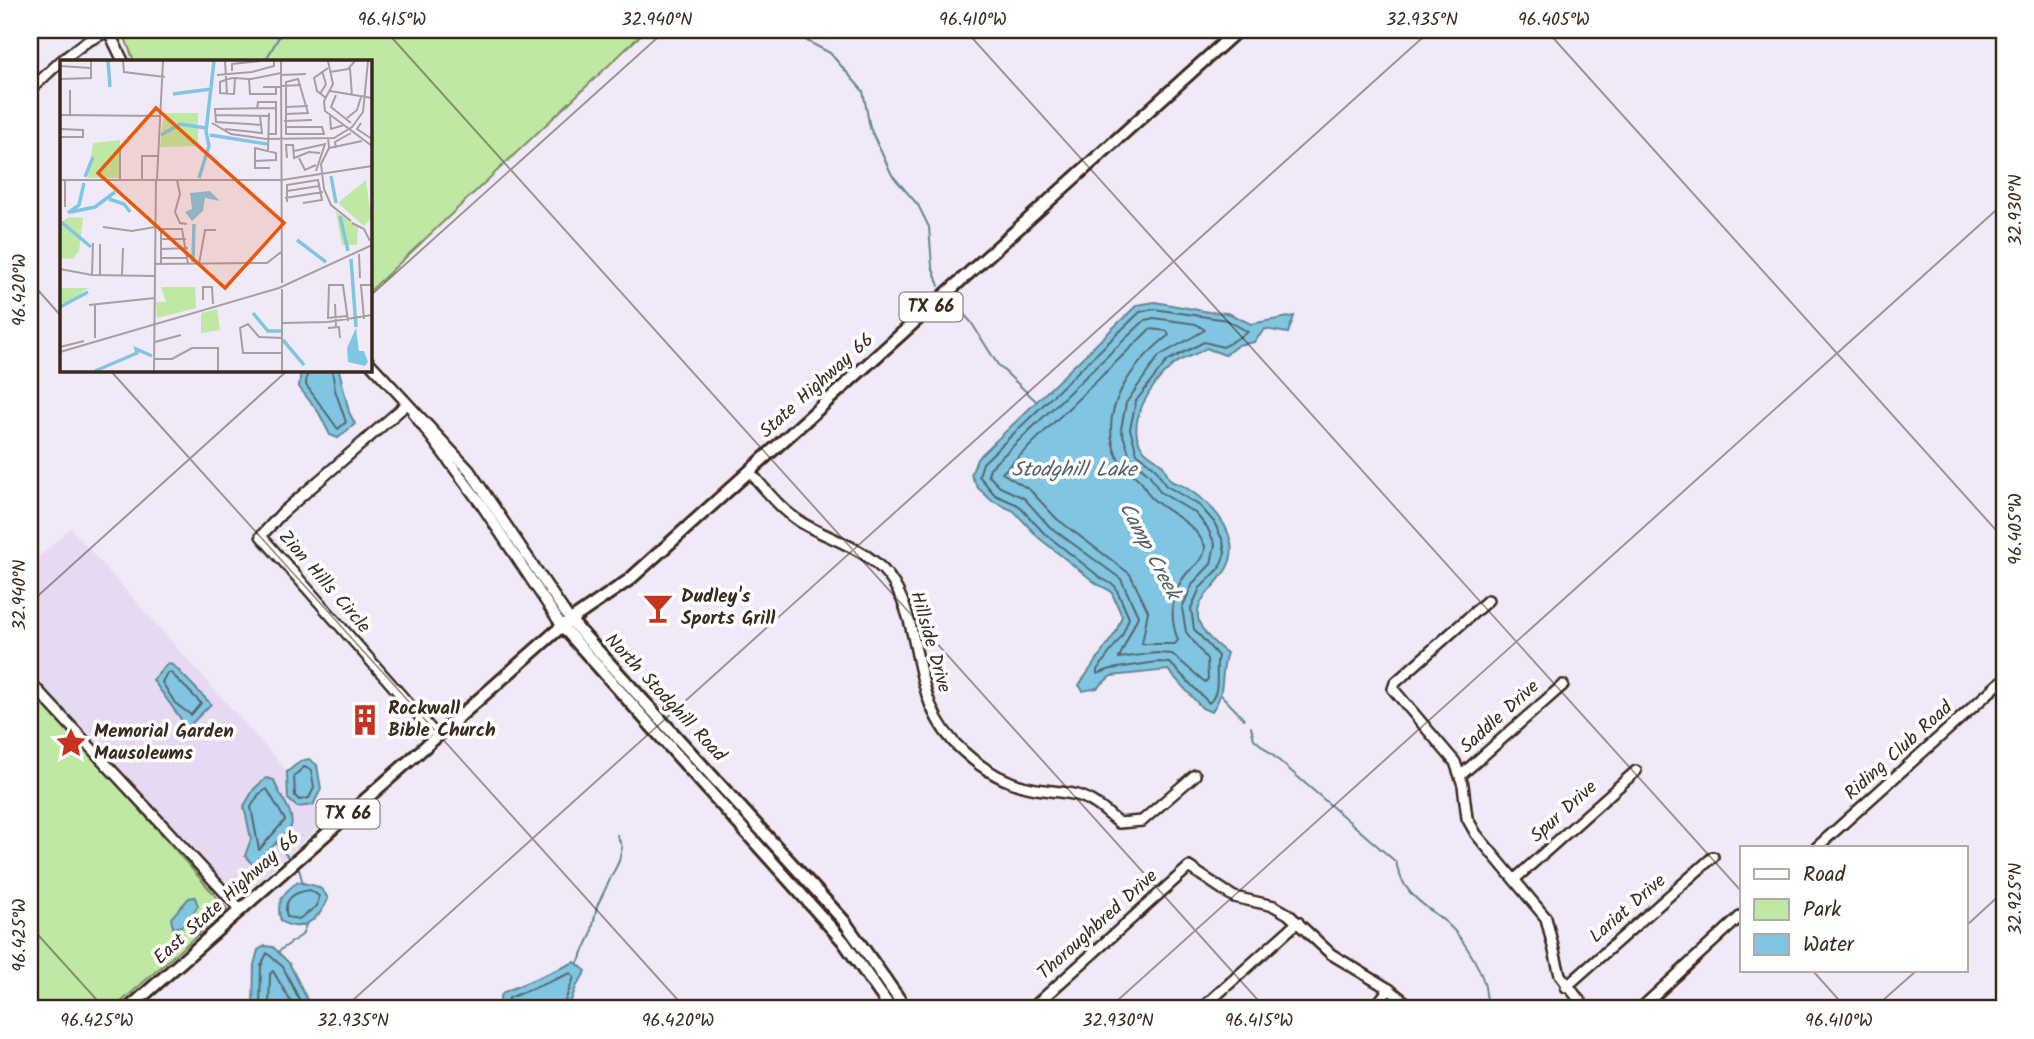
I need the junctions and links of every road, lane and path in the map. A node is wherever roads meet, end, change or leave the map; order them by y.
1 (108, 30) edge
2 (1238, 30) edge
3 (62, 60) edge
4 (122, 60) edge
5 (60, 62) edge
6 (30, 90) edge
7 (371, 364) edge
8 (407, 404) junction
9 (749, 471) junction
10 (1489, 600) dead end
11 (566, 623) junction
12 (2004, 679) edge
13 (30, 682) edge
14 (1563, 685) dead end
15 (436, 735) junction
16 (1636, 771) dead end
17 (1195, 775) dead end
18 (1461, 775) junction
19 (1818, 846) edge
20 (1713, 857) dead end
21 (1516, 879) junction
22 (241, 910) junction
23 (1740, 917) edge
24 (1298, 922) junction
25 (1566, 987) junction
26 (1389, 989) junction
27 (128, 1009) edge
28 (891, 1009) edge
29 (906, 1009) edge
30 (1031, 1009) edge
31 (1201, 1009) edge
32 (1373, 1009) edge
33 (1414, 1009) edge
34 (1586, 1009) edge
35 (1640, 1009) edge

1 - 3 street
1 - 4 street
2 - 9 main road, State Highway 66 / TX 66
5 - 6 street
7 - 8 street, North Stodghill Road
8 - 11 street, North Stodghill Road
8 - 15 street, Zion Hills Circle
9 - 11 main road, State Highway 66 / TX 66
9 - 17 street, Hillside Drive
10 - 18 street
11 - 15 main road, East State Highway 66 / TX 66
11 - 28 main road, North Stodghill Road
11 - 29 main road, North Stodghill Road
12 - 19 street, Riding Club Road
13 - 22 street
14 - 18 street, Saddle Drive
15 - 22 main road, East State Highway 66 / TX 66
16 - 21 street, Spur Drive
18 - 21 street
20 - 25 street, Lariat Drive
21 - 25 street
22 - 27 main road, East State Highway 66 / TX 66
23 - 35 street
24 - 26 street
24 - 30 street, Thoroughbred Drive
24 - 31 street
25 - 34 street
26 - 32 street
26 - 33 street

